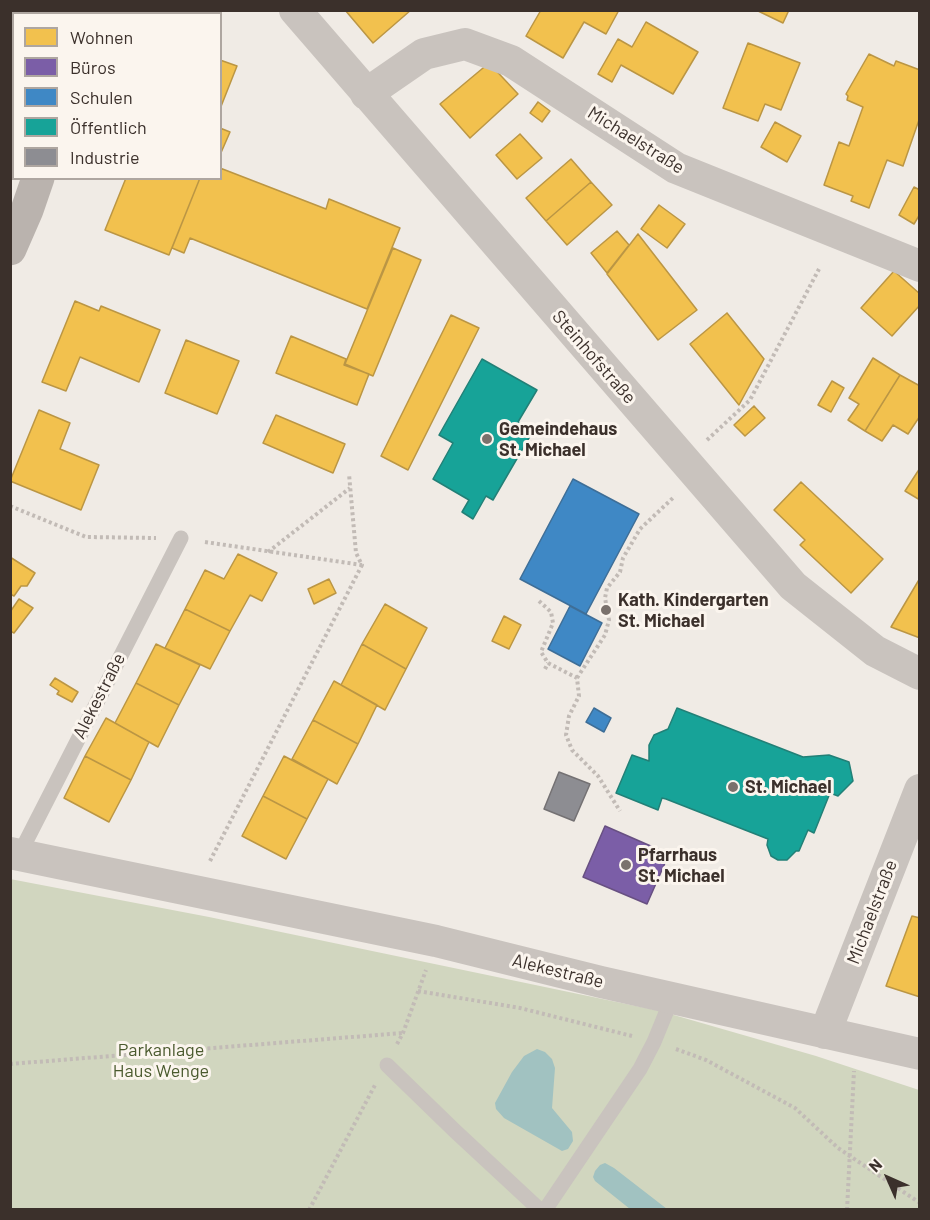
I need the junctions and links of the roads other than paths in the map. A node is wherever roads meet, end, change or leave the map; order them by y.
1 (295, 10) edge
2 (366, 94) junction
3 (37, 180) edge
4 (10, 249) edge
5 (920, 266) edge
6 (181, 538) road end
7 (920, 674) edge
8 (920, 790) edge
9 (15, 854) edge
10 (672, 998) junction
11 (825, 1034) junction
12 (920, 1054) edge
13 (387, 1065) road end
14 (543, 1209) edge

1 - 2 street, Steinhofstraße
2 - 5 street, Michaelstraße
2 - 7 street, Steinhofstraße
3 - 4 street
6 - 9 lane, Alekestraße
8 - 11 street, Michaelstraße
9 - 10 street, Alekestraße
10 - 11 street, Alekestraße
10 - 14 lane
11 - 12 street, Alekestraße
13 - 14 lane

